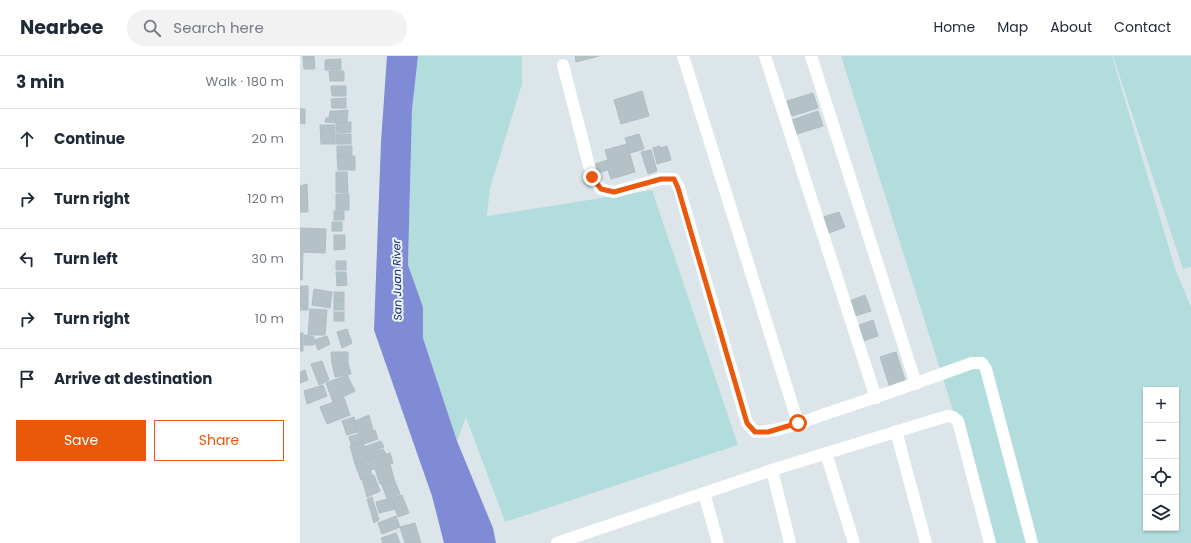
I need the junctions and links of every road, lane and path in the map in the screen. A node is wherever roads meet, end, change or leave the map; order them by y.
1 (683, 56) edge
2 (765, 56) edge
3 (810, 56) edge
4 (563, 65) dead end
5 (916, 384) junction
6 (876, 398) junction
7 (798, 423) junction
8 (896, 431) junction
9 (826, 453) junction
10 (772, 470) junction
11 (704, 493) junction
12 (557, 543) edge
13 (718, 543) edge
14 (790, 543) edge
15 (854, 543) edge
16 (926, 543) edge
17 (990, 543) edge
18 (1032, 543) edge

1 - 7 street
2 - 6 street
3 - 5 street
4 - 7 street
5 - 6 street
5 - 18 street
6 - 7 street
8 - 9 street
8 - 16 street
8 - 17 street
9 - 10 street
9 - 15 street
10 - 11 street
10 - 14 street
11 - 12 street
11 - 13 street

